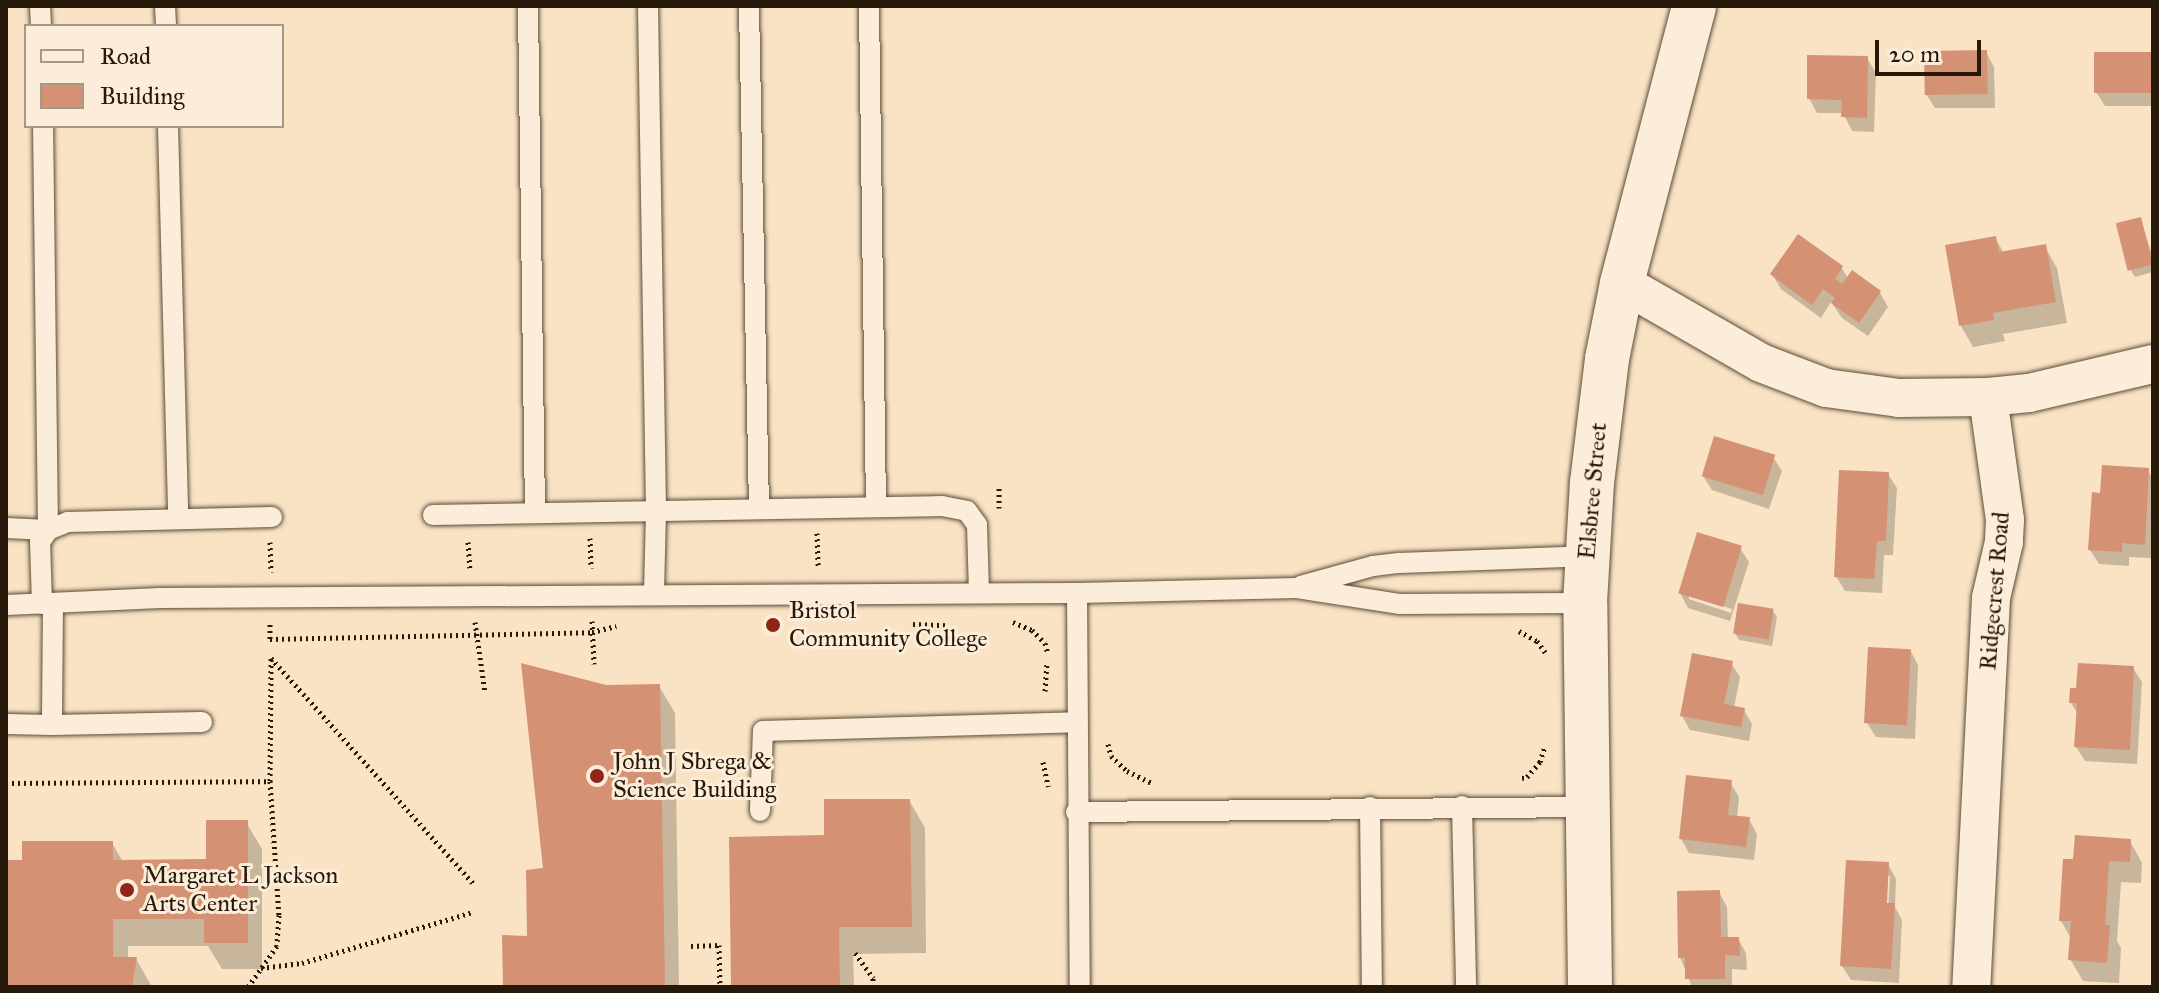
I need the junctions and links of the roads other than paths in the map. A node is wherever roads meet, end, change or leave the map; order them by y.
1 (528, 6) edge
2 (648, 6) edge
3 (749, 6) edge
4 (869, 6) edge
5 (1694, 6) edge
6 (43, 128) edge
7 (168, 128) edge
8 (1622, 283) junction
9 (2153, 364) edge
10 (1988, 397) junction
11 (876, 506) junction
12 (759, 509) junction
13 (656, 511) junction
14 (535, 513) junction
15 (433, 515) dead end
16 (178, 519) junction
17 (271, 526) road end
18 (6, 528) edge
19 (48, 530) junction
20 (1586, 556) junction
21 (1297, 588) junction
22 (979, 591) junction
23 (1077, 593) junction
24 (654, 595) junction
25 (48, 603) junction
26 (1585, 603) junction
27 (6, 605) edge
28 (202, 722) dead end
29 (1076, 722) junction
30 (6, 724) edge
31 (52, 725) junction
32 (1462, 806) junction
33 (1370, 807) junction
34 (1587, 807) junction
35 (760, 811) dead end
36 (1076, 812) junction
37 (1080, 987) edge
38 (1372, 987) edge
39 (1466, 987) edge
40 (1590, 987) edge
41 (1971, 987) edge

1 - 14 lane
2 - 13 lane
3 - 12 lane
4 - 11 lane
5 - 8 street, Elsbree Street
6 - 19 lane
7 - 16 lane
8 - 10 street
8 - 20 street, Elsbree Street
9 - 10 street
10 - 41 street, Ridgecrest Road
11 - 12 lane
11 - 22 lane
12 - 13 lane
13 - 14 lane
13 - 24 lane
14 - 15 lane
16 - 17 lane
16 - 19 lane
18 - 19 lane
19 - 25 lane
20 - 21 lane
20 - 26 street, Elsbree Street
21 - 23 lane
21 - 26 lane
22 - 23 lane
22 - 24 lane
23 - 29 lane
24 - 25 lane
25 - 27 lane
25 - 31 lane
26 - 34 street, Elsbree Street
28 - 31 lane
29 - 35 lane
29 - 36 lane
30 - 31 lane
32 - 33 lane
32 - 34 lane
32 - 39 lane
33 - 36 lane
33 - 38 lane
34 - 40 street, Elsbree Street
36 - 37 lane

